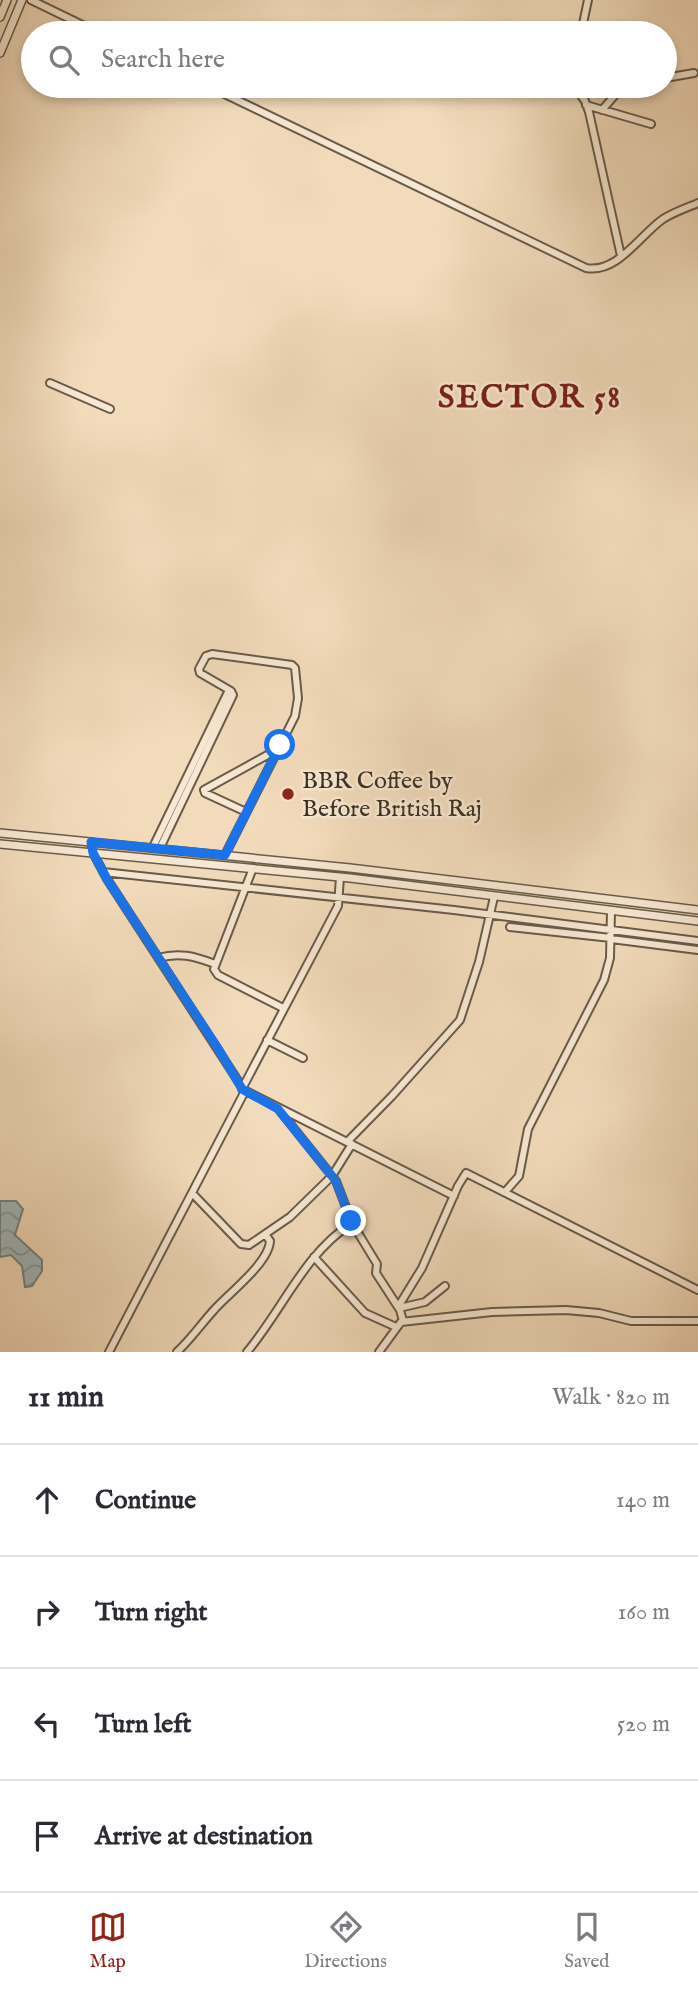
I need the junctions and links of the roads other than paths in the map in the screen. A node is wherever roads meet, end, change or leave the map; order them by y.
1 (7, 0) edge
2 (22, 0) edge
3 (31, 0) edge
4 (588, 0) edge
5 (0, 17) edge
6 (74, 21) edge
7 (584, 21) edge
8 (1, 48) edge
9 (694, 74) dead end
10 (677, 77) edge
11 (233, 98) edge
12 (582, 98) edge
13 (613, 98) edge
14 (586, 105) junction
15 (603, 110) junction
16 (651, 124) dead end
17 (698, 203) edge
18 (621, 256) junction
19 (51, 383) dead end
20 (110, 409) dead end
21 (280, 745) junction
22 (246, 812) junction
23 (0, 833) edge
24 (91, 842) junction
25 (0, 844) edge
26 (157, 848) junction
27 (92, 851) junction
28 (225, 855) junction
29 (253, 868) junction
30 (103, 873) junction
31 (340, 877) junction
32 (244, 887) junction
33 (494, 897) junction
34 (339, 898) junction
35 (698, 910) edge
36 (611, 911) junction
37 (491, 915) junction
38 (698, 921) edge
39 (510, 927) dead end
40 (611, 935) junction
41 (698, 941) edge
42 (698, 950) edge
43 (158, 958) junction
44 (215, 964) junction
45 (284, 1008) junction
46 (267, 1040) junction
47 (303, 1058) dead end
48 (244, 1090) junction
49 (278, 1109) junction
50 (349, 1143) junction
51 (332, 1176) junction
52 (505, 1192) junction
53 (192, 1193) junction
54 (454, 1196) junction
55 (352, 1223) junction
56 (265, 1234) junction
57 (314, 1258) junction
58 (444, 1286) dead end
59 (698, 1290) edge
60 (399, 1308) junction
61 (403, 1321) junction
62 (698, 1321) edge
63 (396, 1328) junction
64 (112, 1350) edge
65 (177, 1352) edge
66 (247, 1352) edge
67 (379, 1352) edge

1 - 5 street
2 - 8 street
3 - 6 street
4 - 7 street
9 - 10 street
11 - 18 street
12 - 14 street
13 - 15 street
14 - 15 street
14 - 18 street
15 - 16 street
17 - 18 street
19 - 20 street
21 - 22 street
21 - 22 street
21 - 26 street
22 - 28 street
23 - 24 street
24 - 26 street
24 - 27 street
25 - 27 street
26 - 28 street
27 - 29 street
27 - 30 street
28 - 35 street
29 - 31 street
29 - 32 street
30 - 32 street
30 - 43 street
31 - 33 street
31 - 34 street
32 - 34 street
32 - 44 street
33 - 36 street
33 - 37 street
34 - 37 street
34 - 45 street
36 - 38 street
36 - 40 street
37 - 40 street
37 - 50 street
39 - 40 street
40 - 41 street
40 - 42 street
40 - 52 street
43 - 44 street
43 - 48 street
44 - 45 street
45 - 46 street
46 - 47 street
46 - 48 street
48 - 49 street
48 - 53 street
49 - 50 street
49 - 51 street
50 - 51 street
50 - 54 street
51 - 55 street
51 - 56 street
52 - 54 street
52 - 59 street
53 - 56 street
53 - 64 street
54 - 60 street
55 - 57 street
55 - 60 street
56 - 65 street
57 - 63 street
57 - 66 street
58 - 60 street
60 - 61 street
61 - 62 street
61 - 63 street
63 - 67 street

